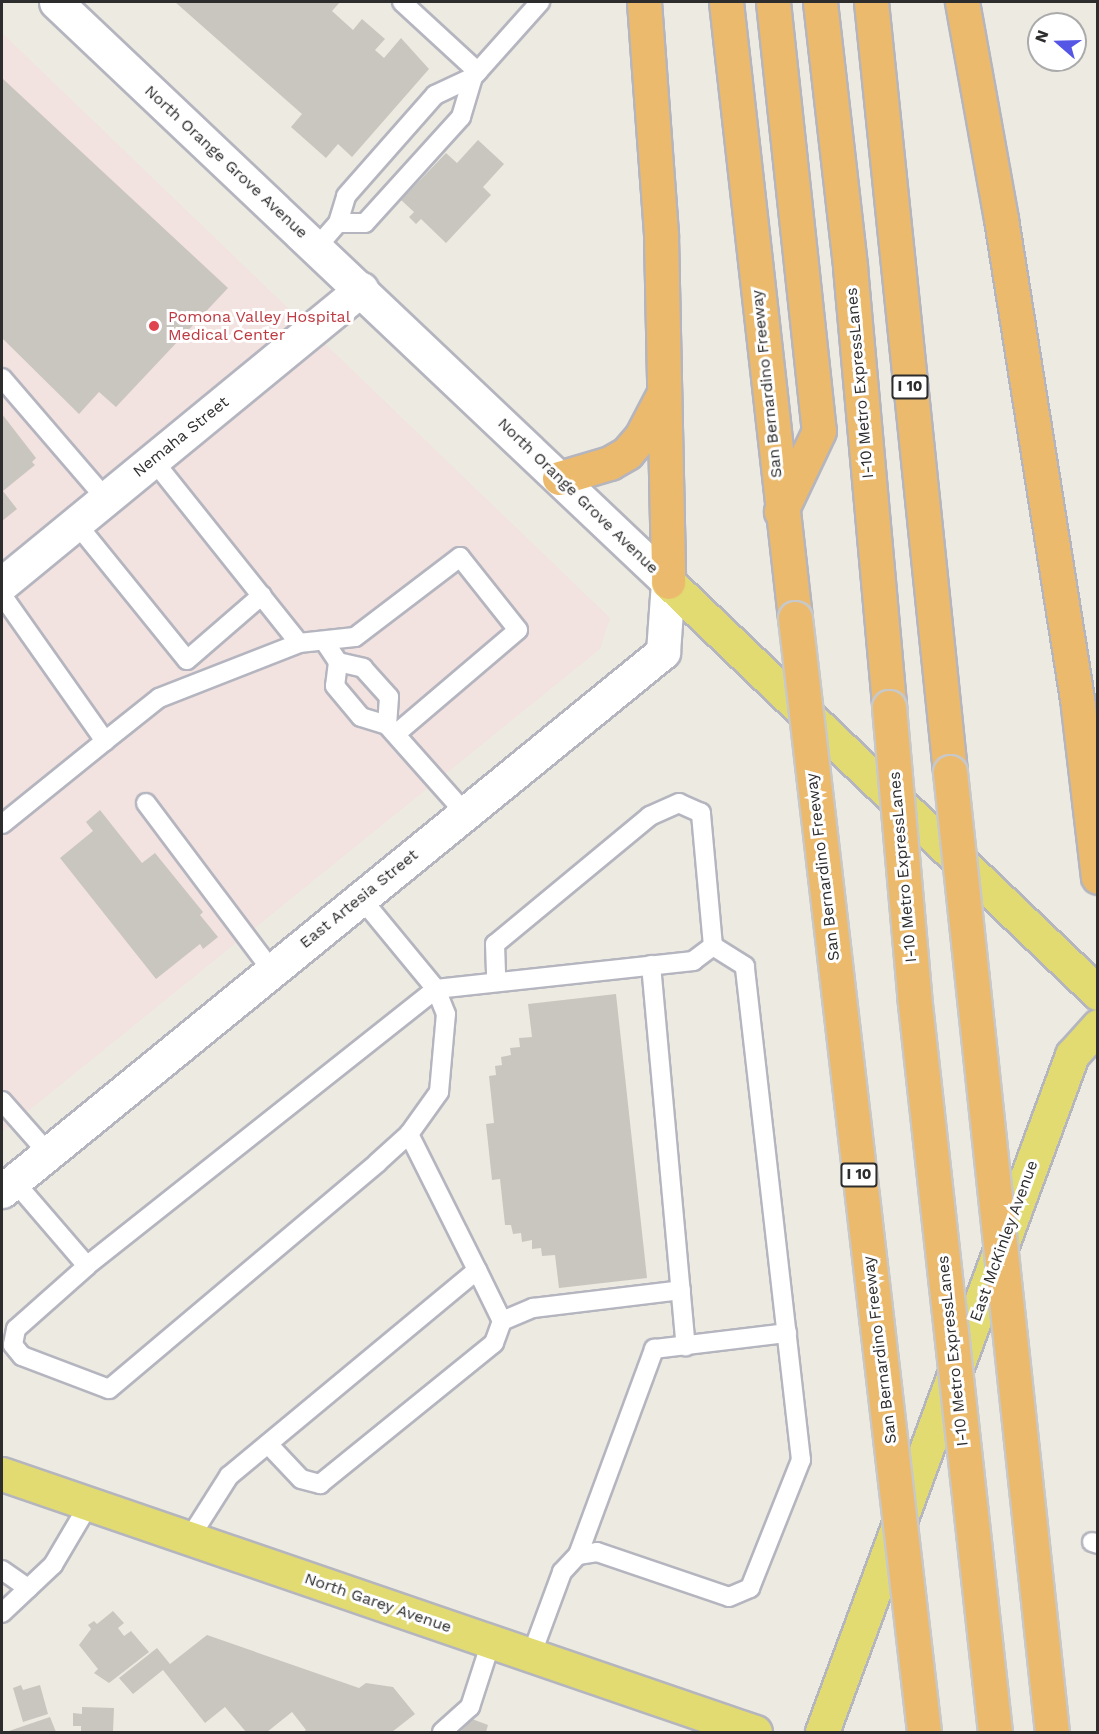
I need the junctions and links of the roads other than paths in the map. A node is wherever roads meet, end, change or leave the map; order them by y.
1 (400, 2) edge
2 (540, 2) edge
3 (644, 2) edge
4 (726, 2) edge
5 (773, 2) edge
6 (820, 2) edge
7 (871, 2) edge
8 (962, 2) edge
9 (64, 4) edge
10 (475, 75) junction
11 (338, 223) junction
12 (316, 248) junction
13 (361, 289) junction
14 (2, 378) edge
15 (665, 392) junction
16 (153, 460) junction
17 (559, 478) junction
18 (106, 499) junction
19 (781, 511) junction
20 (76, 523) junction
21 (668, 582) junction
22 (2, 584) edge
23 (2, 595) edge
24 (262, 595) junction
25 (324, 641) junction
26 (299, 643) junction
27 (338, 662) junction
28 (392, 729) junction
29 (105, 741) junction
30 (146, 803) dead end
31 (465, 813) junction
32 (2, 824) edge
33 (1096, 856) edge
34 (361, 898) junction
35 (713, 946) junction
36 (651, 965) junction
37 (272, 971) junction
38 (496, 980) junction
39 (436, 989) junction
40 (1098, 993) edge
41 (1098, 1026) edge
42 (2, 1101) edge
43 (409, 1134) junction
44 (48, 1153) junction
45 (8, 1186) edge
46 (84, 1268) junction
47 (477, 1270) junction
48 (681, 1290) junction
49 (502, 1321) junction
50 (787, 1333) junction
51 (686, 1346) junction
52 (268, 1444) junction
53 (2, 1474) edge
54 (89, 1504) junction
55 (189, 1539) junction
56 (578, 1555) junction
57 (2, 1570) edge
58 (28, 1588) junction
59 (2, 1612) edge
60 (491, 1642) junction
61 (531, 1656) junction
62 (442, 1732) edge
63 (755, 1732) edge
64 (822, 1732) edge
65 (924, 1732) edge
66 (995, 1732) edge
67 (1052, 1732) edge

1 - 10 lane
2 - 10 lane
3 - 15 highway
4 - 19 highway, San Bernardino Freeway / I 10
5 - 19 highway
6 - 66 highway, I-10 Metro ExpressLanes, bridge
7 - 67 highway, I 10, bridge
8 - 33 highway
9 - 12 street, North Orange Grove Avenue
10 - 11 lane
10 - 11 lane
11 - 12 lane
12 - 13 street, North Orange Grove Avenue
13 - 16 street, Nemaha Street
13 - 17 street, North Orange Grove Avenue
14 - 18 lane
15 - 17 highway
15 - 21 highway
16 - 18 street, Nemaha Street
16 - 24 lane
17 - 21 street, North Orange Grove Avenue
18 - 20 street, Nemaha Street
19 - 65 highway, San Bernardino Freeway / I 10, bridge
20 - 22 street, Nemaha Street
20 - 24 lane
21 - 31 street, East Artesia Street
21 - 40 main road, North Orange Grove Avenue
23 - 29 lane
24 - 26 lane
25 - 26 lane
25 - 27 lane
25 - 28 lane
26 - 29 lane
27 - 28 lane
27 - 28 lane
28 - 31 lane
29 - 32 lane
30 - 37 lane
31 - 34 street, East Artesia Street
34 - 37 street, East Artesia Street
34 - 39 lane
35 - 36 lane
35 - 38 lane
35 - 50 lane
36 - 38 lane
36 - 48 lane
37 - 44 street, East Artesia Street
38 - 39 lane
39 - 43 lane
39 - 46 lane
41 - 64 main road, East McKinley Avenue
42 - 44 lane
43 - 46 lane
43 - 47 lane
44 - 45 street, East Artesia Street
45 - 46 lane
47 - 49 lane
47 - 52 lane
48 - 49 lane
48 - 51 lane
49 - 52 lane
50 - 51 lane
50 - 56 lane
51 - 56 lane
52 - 55 lane
53 - 54 main road, North Garey Avenue
54 - 55 main road, North Garey Avenue
54 - 58 lane
55 - 60 main road, North Garey Avenue
56 - 61 lane
57 - 58 lane
58 - 59 lane
60 - 61 main road, North Garey Avenue
60 - 62 lane
61 - 63 main road, North Garey Avenue

